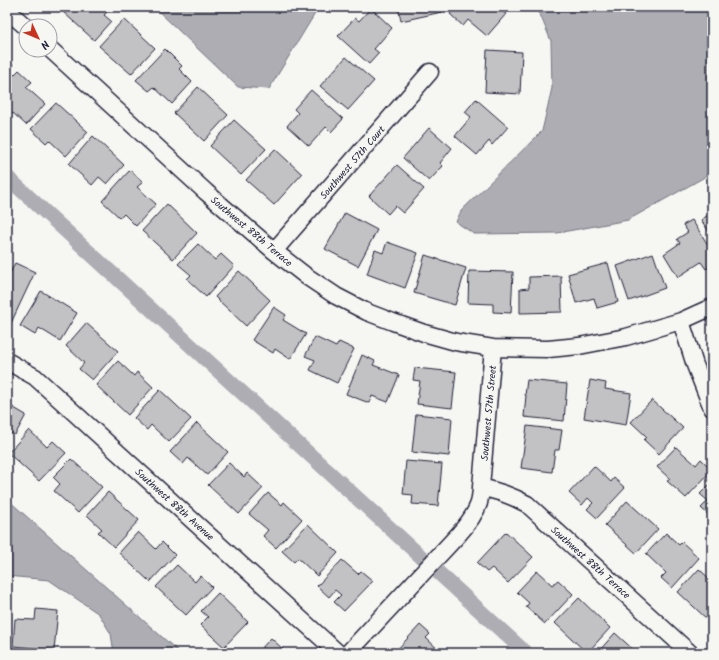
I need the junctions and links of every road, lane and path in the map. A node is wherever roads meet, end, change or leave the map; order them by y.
1 (7, 10) edge
2 (18, 20) edge
3 (58, 56) edge
4 (430, 72) dead end
5 (274, 251) junction
6 (712, 307) edge
7 (681, 321) junction
8 (493, 348) junction
9 (7, 361) edge
10 (712, 408) edge
11 (481, 487) junction
12 (338, 653) edge
13 (348, 653) edge
14 (690, 653) edge

1 - 2 street
3 - 5 street, Southwest 88th Terrace
4 - 5 street, Southwest 57th Court
5 - 8 street, Southwest 88th Terrace
6 - 7 street
7 - 8 street
7 - 10 street
8 - 11 street, Southwest 57th Street
9 - 12 street, Southwest 88th Avenue
11 - 13 street, Southwest 57th Street
11 - 14 street, Southwest 88th Terrace

